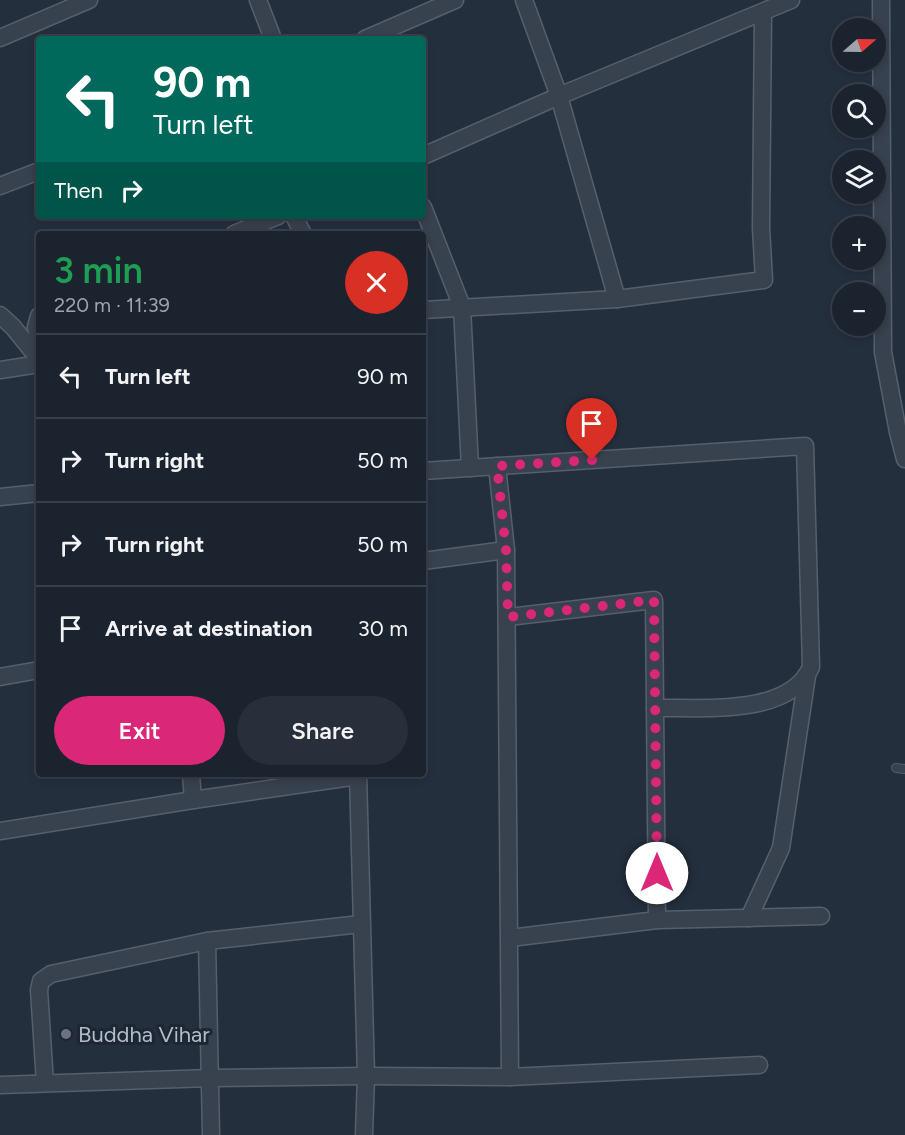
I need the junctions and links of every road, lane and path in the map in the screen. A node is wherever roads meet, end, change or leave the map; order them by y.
1 (89, 0) edge
2 (258, 0) edge
3 (455, 0) edge
4 (524, 0) edge
5 (791, 0) edge
6 (881, 0) edge
7 (763, 12) junction
8 (272, 36) edge
9 (372, 36) edge
10 (0, 38) edge
11 (559, 96) junction
12 (426, 155) edge
13 (36, 172) edge
14 (0, 186) edge
15 (426, 215) edge
16 (271, 219) edge
17 (241, 231) edge
18 (617, 299) junction
19 (462, 307) junction
20 (426, 310) edge
21 (0, 315) edge
22 (36, 355) edge
23 (36, 364) edge
24 (0, 370) edge
25 (905, 459) edge
26 (497, 466) junction
27 (470, 468) junction
28 (426, 471) edge
29 (36, 493) edge
30 (0, 497) edge
31 (506, 550) junction
32 (426, 561) edge
33 (508, 617) junction
34 (36, 670) edge
35 (0, 676) edge
36 (807, 676) junction
37 (655, 708) junction
38 (191, 777) edge
39 (345, 777) edge
40 (358, 777) edge
41 (193, 800) junction
42 (0, 831) edge
43 (821, 916) dead end
44 (749, 918) junction
45 (657, 920) junction
46 (361, 924) junction
47 (510, 938) junction
48 (207, 941) junction
49 (759, 1065) dead end
50 (366, 1076) junction
51 (510, 1077) junction
52 (211, 1078) junction
53 (45, 1083) junction
54 (0, 1085) edge
55 (211, 1135) edge
56 (364, 1135) edge

1 - 10 street
2 - 8 street
3 - 9 street
4 - 11 street
5 - 7 street
6 - 25 street
7 - 11 street
7 - 18 street
11 - 12 street
11 - 18 street
13 - 14 street
15 - 19 street
16 - 17 street
18 - 19 street
19 - 20 street
19 - 27 street
21 - 22 street
23 - 24 street
26 - 27 street
26 - 31 street
26 - 36 street
27 - 28 street
29 - 30 street
31 - 32 street
31 - 33 street
33 - 37 street
33 - 47 street
34 - 35 street
36 - 37 street
36 - 44 street
37 - 45 street
38 - 41 street
39 - 41 street
40 - 46 street
41 - 42 street
43 - 44 street
44 - 45 street
45 - 47 street
46 - 48 street
46 - 50 street
47 - 51 street
48 - 52 street
48 - 53 street
49 - 51 street
50 - 51 street
50 - 52 street
50 - 56 street
52 - 53 street
52 - 55 street
53 - 54 street

